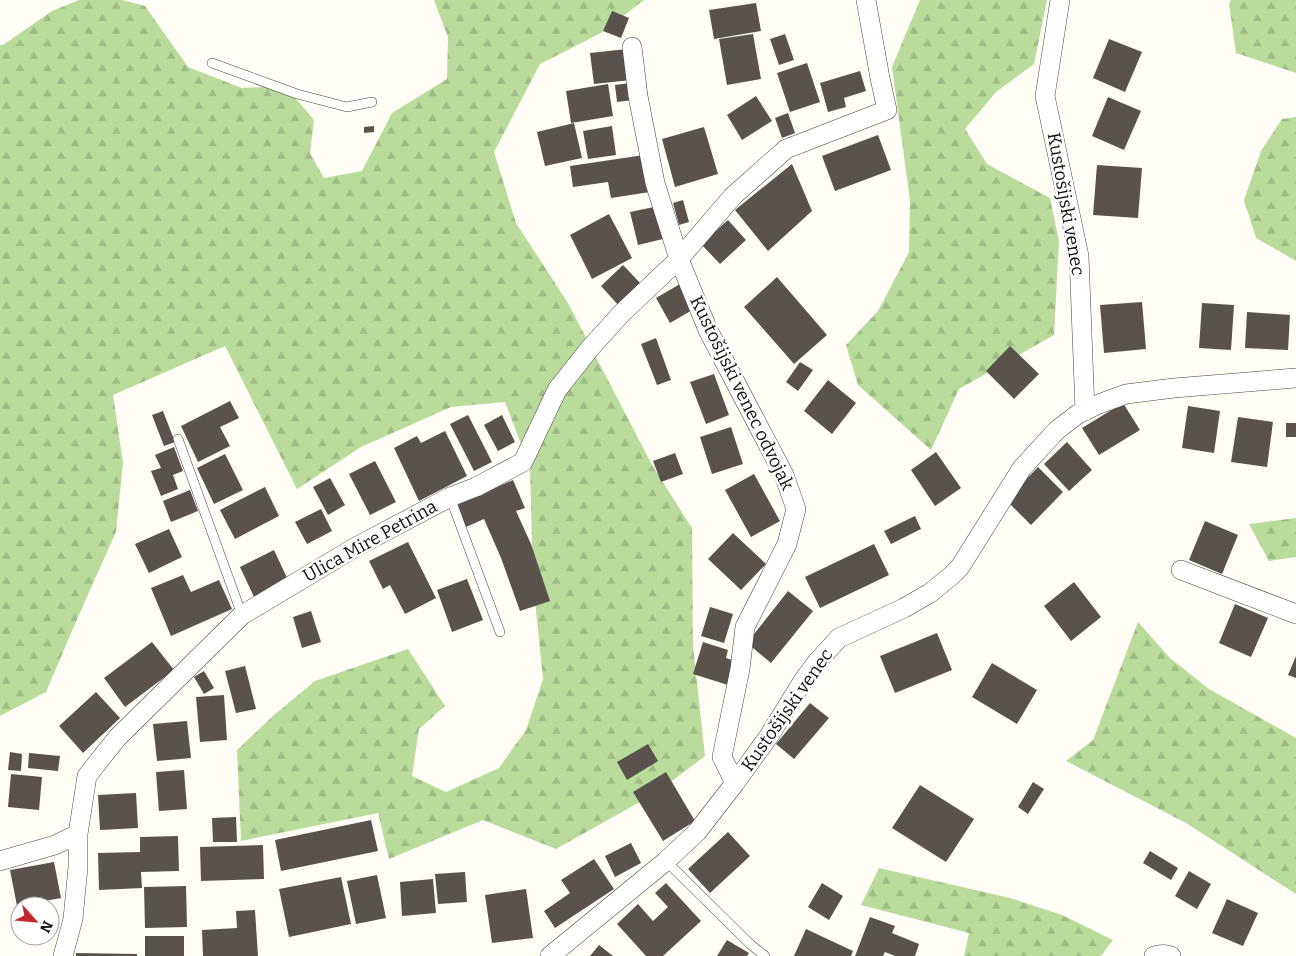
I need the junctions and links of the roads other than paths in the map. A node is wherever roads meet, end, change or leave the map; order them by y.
1 (866, 0) edge
2 (1060, 0) edge
3 (632, 47) dead end
4 (212, 63) dead end
5 (372, 102) dead end
6 (679, 259) junction
7 (1296, 378) edge
8 (1085, 411) junction
9 (178, 439) dead end
10 (450, 497) junction
11 (1180, 570) dead end
12 (1296, 614) edge
13 (242, 615) junction
14 (500, 632) dead end
15 (735, 783) junction
16 (78, 834) junction
17 (0, 861) edge
18 (666, 861) junction
19 (63, 956) edge
20 (550, 956) edge
21 (765, 956) edge
22 (1154, 956) edge
23 (1171, 956) edge

1 - 6 street
2 - 8 street, Kustošijski venec
3 - 6 street, Kustošijski venec odvojak
4 - 5 lane
6 - 10 street, Ulica Mire Petrina
6 - 15 street, Kustošijski venec odvojak
7 - 8 street, Kustošijski venec
8 - 15 street, Kustošijski venec
9 - 13 lane
10 - 13 street, Ulica Mire Petrina
10 - 14 lane
11 - 12 street
13 - 16 street, Ulica Mire Petrina
15 - 18 street, Kustošijski venec
16 - 17 street
16 - 19 street, Ulica Mire Petrina
18 - 20 street, Kustošijski venec
18 - 21 lane
22 - 23 street

